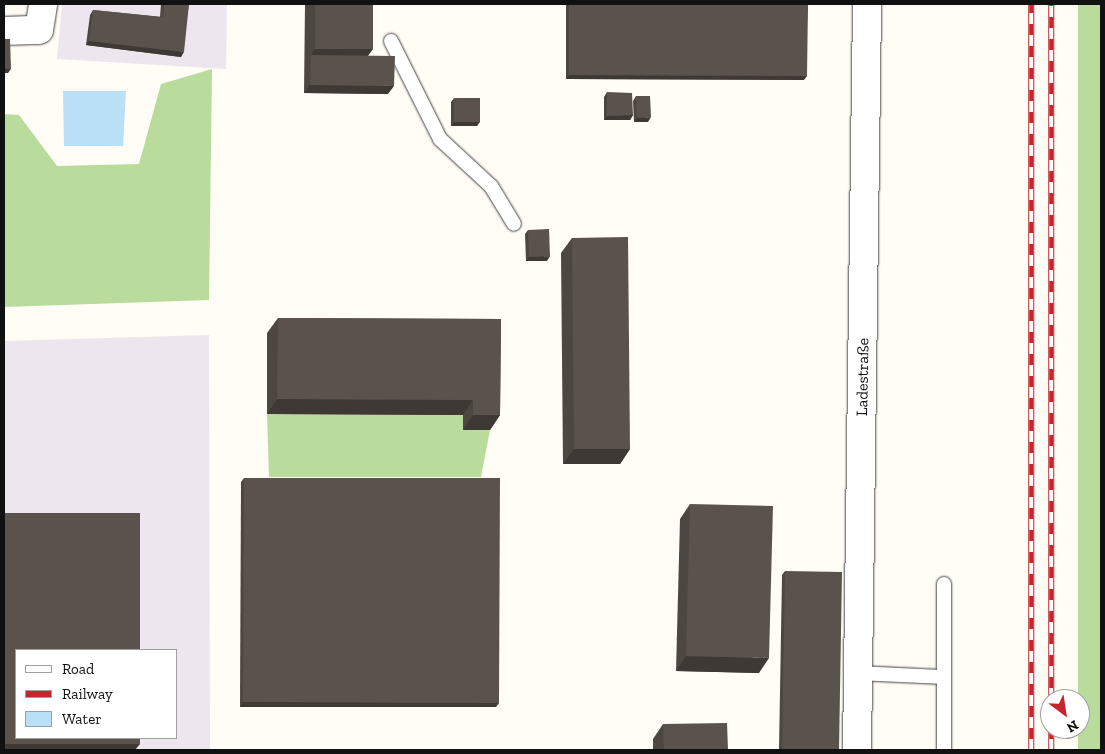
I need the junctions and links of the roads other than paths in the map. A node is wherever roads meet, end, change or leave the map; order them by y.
1 (43, 4) edge
2 (867, 4) edge
3 (4, 31) edge
4 (391, 40) dead end
5 (514, 224) dead end
6 (944, 584) dead end
7 (858, 674) junction
8 (944, 677) junction
9 (857, 750) edge
10 (944, 750) edge

1 - 3 street
2 - 7 street, Ladestraße
4 - 5 lane
6 - 8 lane
7 - 8 lane
7 - 9 street, Ladestraße
8 - 10 lane

